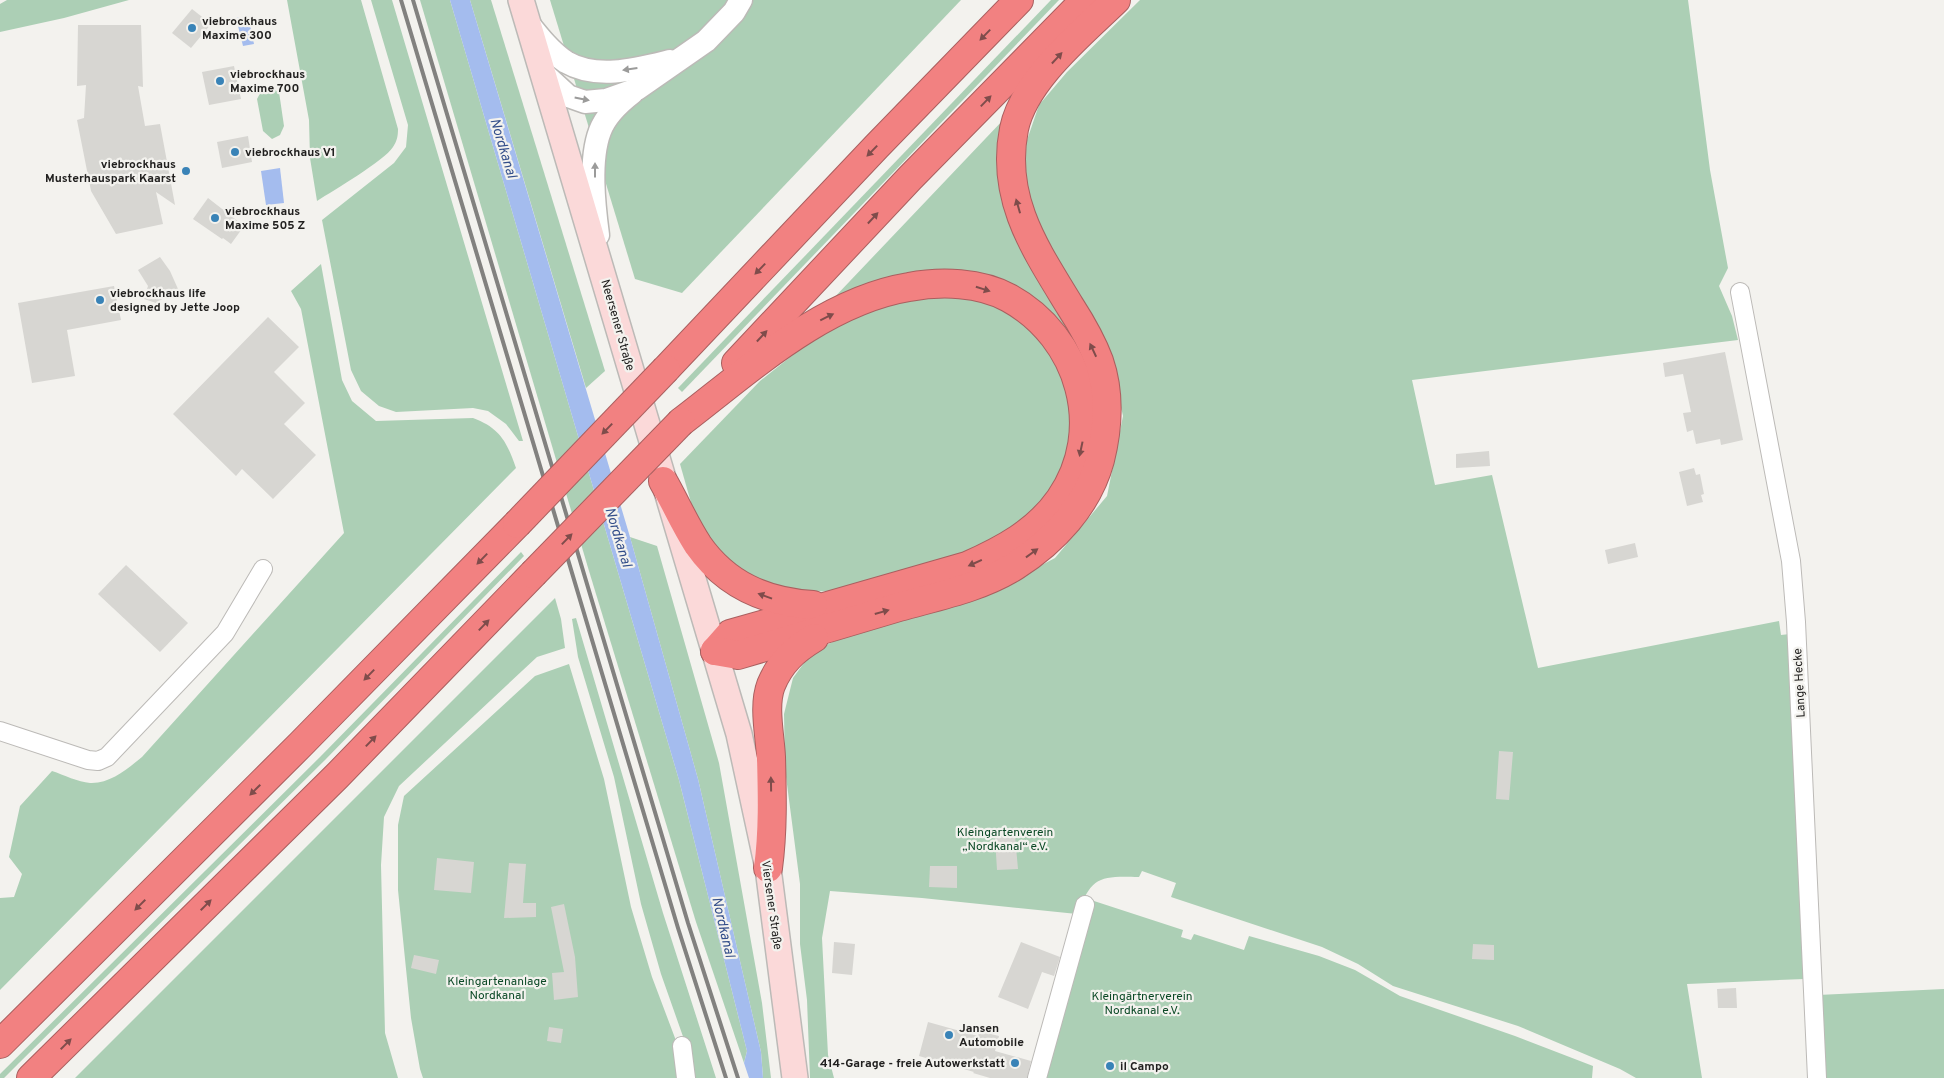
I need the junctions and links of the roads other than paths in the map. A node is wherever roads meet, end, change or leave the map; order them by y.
1 (741, 0) edge
2 (1019, 0) edge
3 (1085, 0) edge
4 (1116, 0) edge
5 (524, 11) edge
6 (678, 59) junction
7 (543, 73) junction
8 (637, 89) junction
9 (603, 271) junction
10 (1740, 292) dead end
11 (680, 422) junction
12 (663, 481) junction
13 (263, 569) dead end
14 (832, 616) junction
15 (715, 651) junction
16 (0, 731) edge
17 (768, 868) junction
18 (1085, 905) dead end
19 (0, 1044) edge
20 (682, 1046) dead end
21 (30, 1078) edge
22 (686, 1078) edge
23 (796, 1078) edge
24 (1037, 1078) edge
25 (1817, 1078) edge

1 - 6 street
2 -> 19 highway, bridge
11 -> 3 highway
14 -> 4 highway
6 -> 5 street
5 - 7 main road, Neersener Straße
6 - 8 street
7 -> 8 street
7 - 9 main road, Neersener Straße
9 -> 8 street
9 - 12 main road, Neersener Straße
10 - 25 street, Lange Hecke
11 -> 14 highway
21 -> 11 highway, bridge
14 -> 12 highway
12 - 15 main road, Neersener Straße
13 - 16 street
14 - 15 highway
17 -> 14 highway
15 - 17 main road, Viersener Straße
17 - 23 main road, Viersener Straße
18 - 24 street
20 - 22 street

